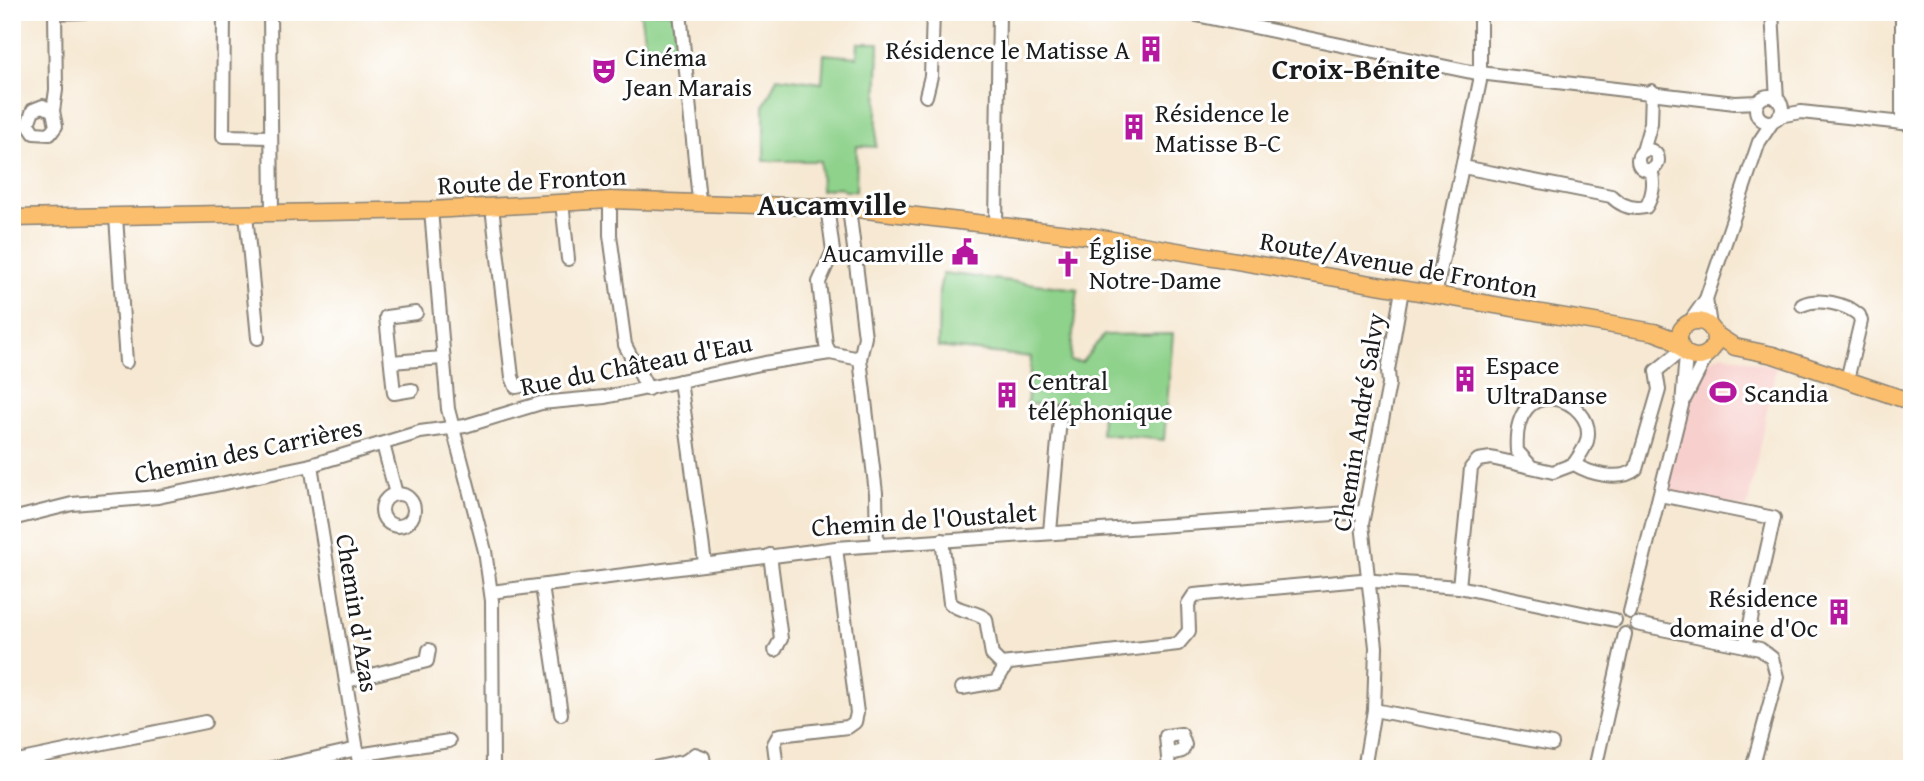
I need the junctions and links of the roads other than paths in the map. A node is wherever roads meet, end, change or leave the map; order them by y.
1 (84, 12) edge
2 (224, 12) edge
3 (270, 12) edge
4 (680, 12) edge
5 (933, 12) edge
6 (999, 12) edge
7 (1184, 12) edge
8 (1480, 12) edge
9 (1772, 12) edge
10 (1902, 12) edge
11 (55, 13) edge
12 (1481, 74) junction
13 (1774, 75) junction
14 (1652, 91) junction
15 (926, 96) dead end
16 (1759, 108) junction
17 (1777, 110) junction
18 (53, 111) dead end
19 (1907, 124) edge
20 (270, 137) junction
21 (1759, 142) junction
22 (1463, 167) junction
23 (610, 200) junction
24 (699, 200) junction
25 (562, 202) junction
26 (827, 206) junction
27 (492, 207) junction
28 (849, 208) junction
29 (430, 210) junction
30 (246, 214) junction
31 (272, 214) junction
32 (116, 217) junction
33 (12, 218) edge
34 (996, 225) junction
35 (1052, 232) joint
36 (831, 257) junction
37 (855, 257) junction
38 (568, 259) dead end
39 (1402, 290) junction
40 (1435, 296) junction
41 (1706, 299) junction
42 (1802, 305) dead end
43 (416, 313) dead end
44 (1686, 324) junction
45 (1712, 330) junction
46 (1654, 332) junction
47 (258, 338) dead end
48 (1735, 347) junction
49 (1683, 351) junction
50 (830, 353) junction
51 (1709, 353) junction
52 (443, 358) junction
53 (860, 359) junction
54 (125, 362) dead end
55 (391, 362) junction
56 (1656, 371) junction
57 (1684, 378) junction
58 (1847, 380) junction
59 (680, 382) junction
60 (521, 386) dead end
61 (648, 389) junction
62 (412, 390) dead end
63 (1912, 402) edge
64 (1682, 405) junction
65 (1060, 407) dead end
66 (452, 427) junction
67 (383, 444) junction
68 (1529, 464) junction
69 (1574, 464) junction
70 (311, 465) junction
71 (396, 494) dead end
72 (1660, 495) junction
73 (1363, 512) junction
74 (12, 519) edge
75 (1050, 532) junction
76 (942, 540) junction
77 (877, 544) junction
78 (836, 548) junction
79 (770, 555) junction
80 (705, 563) junction
81 (1368, 581) junction
82 (542, 586) junction
83 (1459, 587) junction
84 (491, 592) junction
85 (1630, 612) junction
86 (1615, 620) junction
87 (1637, 624) junction
88 (1625, 634) junction
89 (1745, 646) junction
90 (429, 650) dead end
91 (775, 650) dead end
92 (1007, 664) junction
93 (347, 681) junction
94 (962, 688) dead end
95 (1374, 710) junction
96 (561, 714) dead end
97 (205, 722) dead end
98 (449, 741) dead end
99 (1552, 744) dead end
100 (358, 752) junction
101 (1168, 755) dead end
102 (12, 762) edge
103 (686, 765) edge
104 (268, 769) edge
105 (360, 769) edge
106 (493, 769) edge
107 (649, 769) edge
108 (705, 769) edge
109 (777, 769) edge
110 (1169, 769) edge
111 (1364, 769) edge
112 (1595, 769) edge
113 (1752, 769) edge

1 - 11 street
2 - 20 street
3 - 20 street
4 - 24 street
5 - 15 street
6 - 34 street
7 - 12 street
8 - 12 street
9 - 13 street
10 - 19 street
11 - 18 street
12 - 14 street
12 - 22 street
13 - 16 street
13 - 17 street
14 - 16 street
14 - 22 street
16 - 17 street
16 - 17 street
16 - 21 street
17 - 19 street
17 - 21 street
20 - 31 street
21 - 41 street
22 - 40 street
23 - 24 main road, Route de Fronton
23 - 25 main road, Route de Fronton
23 - 61 street
24 - 26 main road, Route de Fronton
25 - 27 main road, Route de Fronton
25 - 38 street
26 - 28 main road, Route de Fronton
26 - 36 street
27 - 29 main road, Route de Fronton
27 - 60 street
28 - 34 main road, Route de Fronton
28 - 37 street
29 - 31 main road, Route de Fronton
29 - 52 street
30 - 31 main road, Route de Fronton
30 - 32 main road, Route de Fronton
30 - 47 street
32 - 33 main road, Route de Fronton
32 - 54 street
34 - 35 main road, Route de Fronton
35 - 39 main road, Route/Avenue de Fronton
36 - 37 street
36 - 50 street
37 - 53 street
39 - 40 main road, Route/Avenue de Fronton
39 - 73 street, Chemin André Salvy
40 - 46 main road, Route/Avenue de Fronton
41 - 44 street
41 - 45 street
42 - 58 street
43 - 55 street
44 - 45 main road
44 - 46 main road
44 - 49 main road
45 - 48 main road
45 - 51 main road
46 - 49 main road
48 - 51 main road
48 - 58 main road
49 - 51 main road
49 - 56 street
49 - 57 street
50 - 53 street
50 - 59 street, Rue du Château d'Eau
51 - 64 street
52 - 55 street
52 - 66 street
53 - 77 street
55 - 62 street
56 - 57 street
56 - 69 street
57 - 64 street
58 - 63 main road
59 - 61 street, Rue du Château d'Eau
59 - 80 street
61 - 66 street, Rue du Château d'Eau
64 - 72 street
65 - 75 street
66 - 67 street, Chemin des Carrières
66 - 84 street
67 - 70 street, Chemin des Carrières
67 - 71 street
68 - 69 street
68 - 69 street
68 - 83 street
70 - 74 street, Chemin des Carrières
70 - 93 street, Chemin d'Azas
72 - 85 street
72 - 89 street
73 - 75 street, Chemin de l'Oustalet
73 - 81 street, Chemin André Salvy
75 - 76 street, Chemin de l'Oustalet
76 - 77 street, Chemin de l'Oustalet
76 - 92 street
77 - 78 street, Chemin de l'Oustalet
78 - 79 street, Chemin de l'Oustalet
78 - 109 street
79 - 80 street, Chemin de l'Oustalet
79 - 91 street
80 - 82 street, Chemin de l'Oustalet
81 - 83 street
81 - 92 street
81 - 95 street, Chemin André Salvy
82 - 84 street, Chemin de l'Oustalet
82 - 96 street
83 - 86 street
84 - 106 street
85 - 86 street
85 - 87 street
86 - 88 street
87 - 88 street
87 - 89 street
88 - 112 street
89 - 113 street
90 - 93 street
92 - 94 street
93 - 100 street, Chemin d'Azas
95 - 99 street
95 - 111 street, Chemin André Salvy
97 - 102 street
98 - 100 street
100 - 104 street
100 - 105 street, Chemin d'Azas
101 - 110 street
103 - 107 street
103 - 108 street

